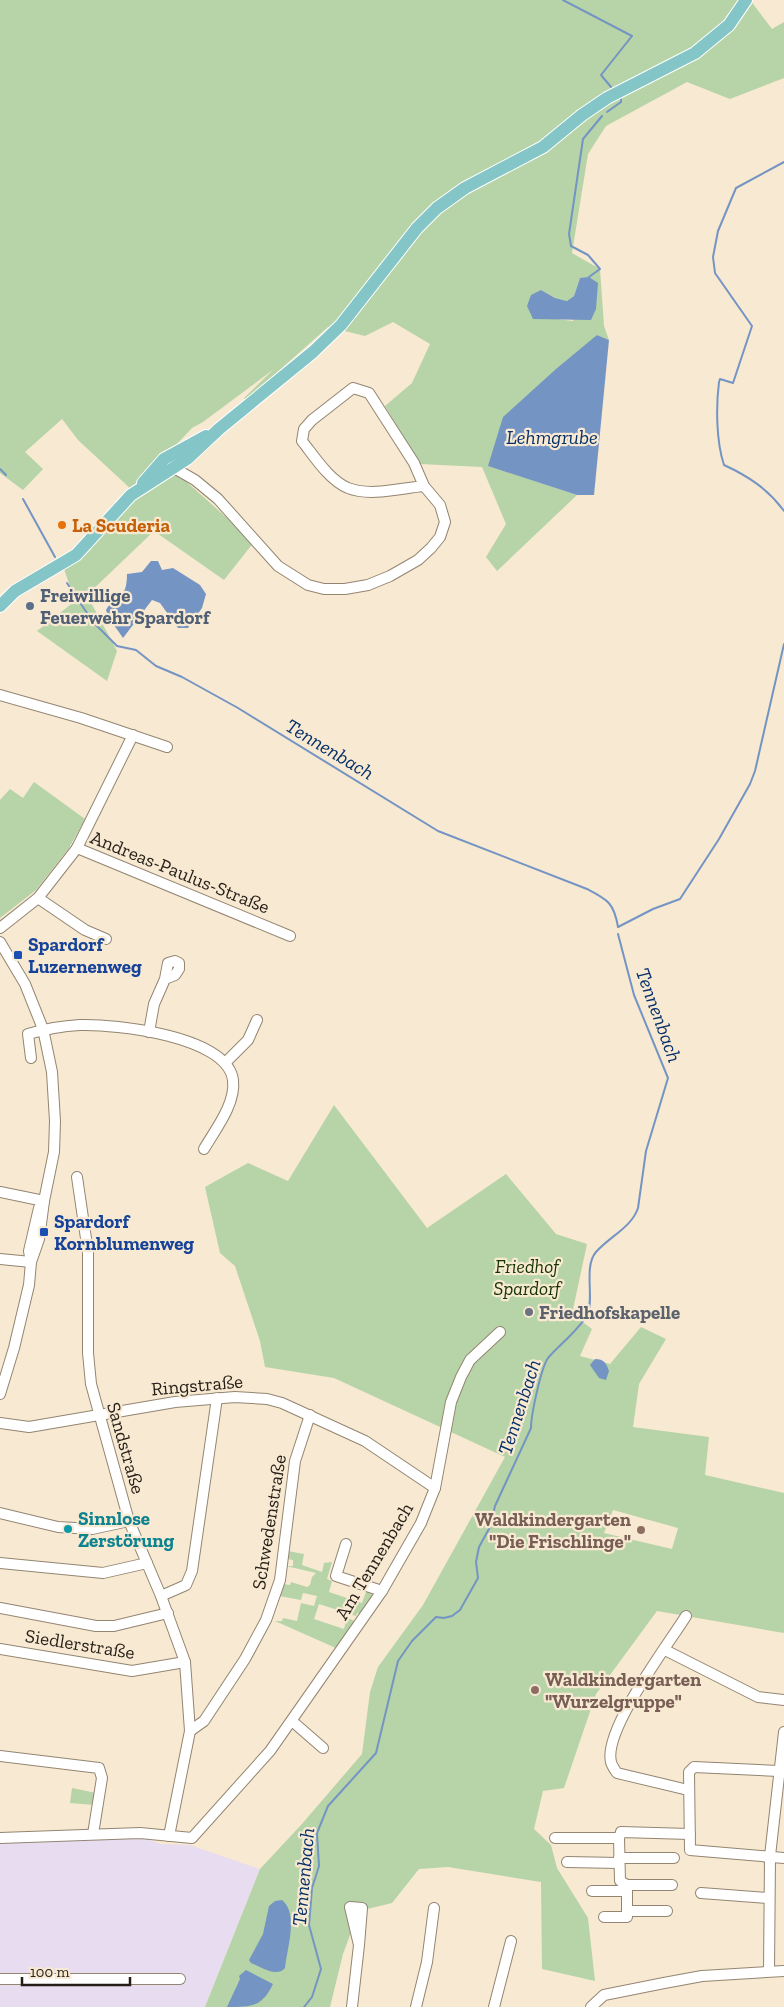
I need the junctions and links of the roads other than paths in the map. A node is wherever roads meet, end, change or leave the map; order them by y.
1 (746, 2) edge
2 (219, 429) junction
3 (174, 453) junction
4 (187, 459) junction
5 (174, 468) junction
6 (195, 480) junction
7 (424, 486) junction
8 (141, 487) junction
9 (2, 602) edge
10 (0, 695) edge
11 (133, 736) junction
12 (167, 747) dead end
13 (77, 848) junction
14 (38, 898) junction
15 (0, 928) edge
16 (290, 936) dead end
17 (106, 939) dead end
18 (0, 942) edge
19 (165, 979) dead end
20 (257, 1020) dead end
21 (43, 1029) junction
22 (149, 1032) junction
23 (31, 1058) dead end
24 (226, 1062) junction
25 (204, 1149) dead end
26 (77, 1177) dead end
27 (0, 1192) edge
28 (44, 1201) junction
29 (0, 1259) edge
30 (32, 1262) junction
31 (500, 1332) dead end
32 (0, 1394) edge
33 (217, 1398) junction
34 (98, 1414) junction
35 (310, 1415) junction
36 (0, 1423) edge
37 (435, 1488) junction
38 (0, 1513) edge
39 (129, 1521) junction
40 (346, 1544) dead end
41 (0, 1563) edge
42 (148, 1563) junction
43 (382, 1591) junction
44 (161, 1596) junction
45 (0, 1608) edge
46 (168, 1613) junction
47 (686, 1616) dead end
48 (0, 1649) edge
49 (665, 1650) junction
50 (185, 1662) junction
51 (784, 1700) edge
52 (292, 1721) junction
53 (190, 1731) junction
54 (784, 1732) edge
55 (323, 1748) dead end
56 (0, 1756) edge
57 (779, 1771) junction
58 (781, 1783) edge
59 (688, 1790) junction
60 (93, 1834) junction
61 (690, 1834) junction
62 (169, 1836) junction
63 (0, 1838) edge
64 (555, 1838) dead end
65 (619, 1838) junction
66 (770, 1856) junction
67 (674, 1858) dead end
68 (784, 1858) edge
69 (619, 1861) junction
70 (566, 1862) dead end
71 (672, 1885) dead end
72 (627, 1888) junction
73 (592, 1891) dead end
74 (701, 1894) dead end
75 (768, 1898) junction
76 (434, 1908) dead end
77 (628, 1911) junction
78 (667, 1911) dead end
79 (604, 1917) dead end
80 (511, 1941) dead end
81 (359, 1945) dead end
82 (769, 1971) junction
83 (784, 1971) edge
84 (0, 1979) edge
85 (180, 1979) dead end
86 (352, 2007) edge
87 (416, 2007) edge
88 (494, 2007) edge
89 (591, 2007) edge

1 - 2 main road
2 - 3 main road
2 - 4 main road
3 - 4 main road
3 - 5 main road
3 - 8 main road
4 - 5 main road
4 - 6 street
5 - 6 street
5 - 8 main road
6 - 7 street
7 - 7 street
8 - 9 main road
10 - 11 street
11 - 12 street
11 - 13 street
13 - 14 street, Andreas-Paulus-Straße
13 - 16 street, Andreas-Paulus-Straße
14 - 15 street, Andreas-Paulus-Straße
14 - 17 street
18 - 21 street
19 - 22 street
20 - 24 street
21 - 22 street
21 - 23 street
21 - 28 street
22 - 24 street
24 - 25 street
26 - 34 street, Sandstraße
27 - 28 street
28 - 30 street
29 - 30 street
30 - 32 street
31 - 37 street, Am Tennenbach
33 - 34 street, Ringstraße
33 - 35 street, Ringstraße
33 - 44 street
34 - 36 street, Ringstraße
34 - 39 street, Sandstraße
35 - 37 street, Ringstraße
35 - 53 street, Schwedenstraße
37 - 43 street, Am Tennenbach
38 - 39 street
39 - 42 street, Sandstraße
40 - 43 street
41 - 42 street
42 - 44 street, Sandstraße
43 - 52 street, Am Tennenbach
44 - 46 street, Sandstraße
45 - 46 street
46 - 50 street, Sandstraße
47 - 49 street
48 - 50 street, Siedlerstraße
49 - 51 street
49 - 59 street
50 - 53 street, Sandstraße
52 - 55 street
52 - 62 street, Am Tennenbach
53 - 62 street, Sandstraße
54 - 57 street
56 - 60 street
57 - 58 street
57 - 59 street
58 - 66 street
59 - 61 street
60 - 62 street
60 - 63 street
61 - 65 street
61 - 66 street
64 - 65 street
65 - 69 street
66 - 68 street
66 - 75 street
67 - 69 street
69 - 70 street
69 - 72 street
71 - 72 street
72 - 73 street
72 - 77 street
74 - 75 street
75 - 82 street
76 - 87 street
77 - 78 street
77 - 79 street
80 - 88 street
81 - 86 street
82 - 83 street
82 - 89 street
84 - 85 street

